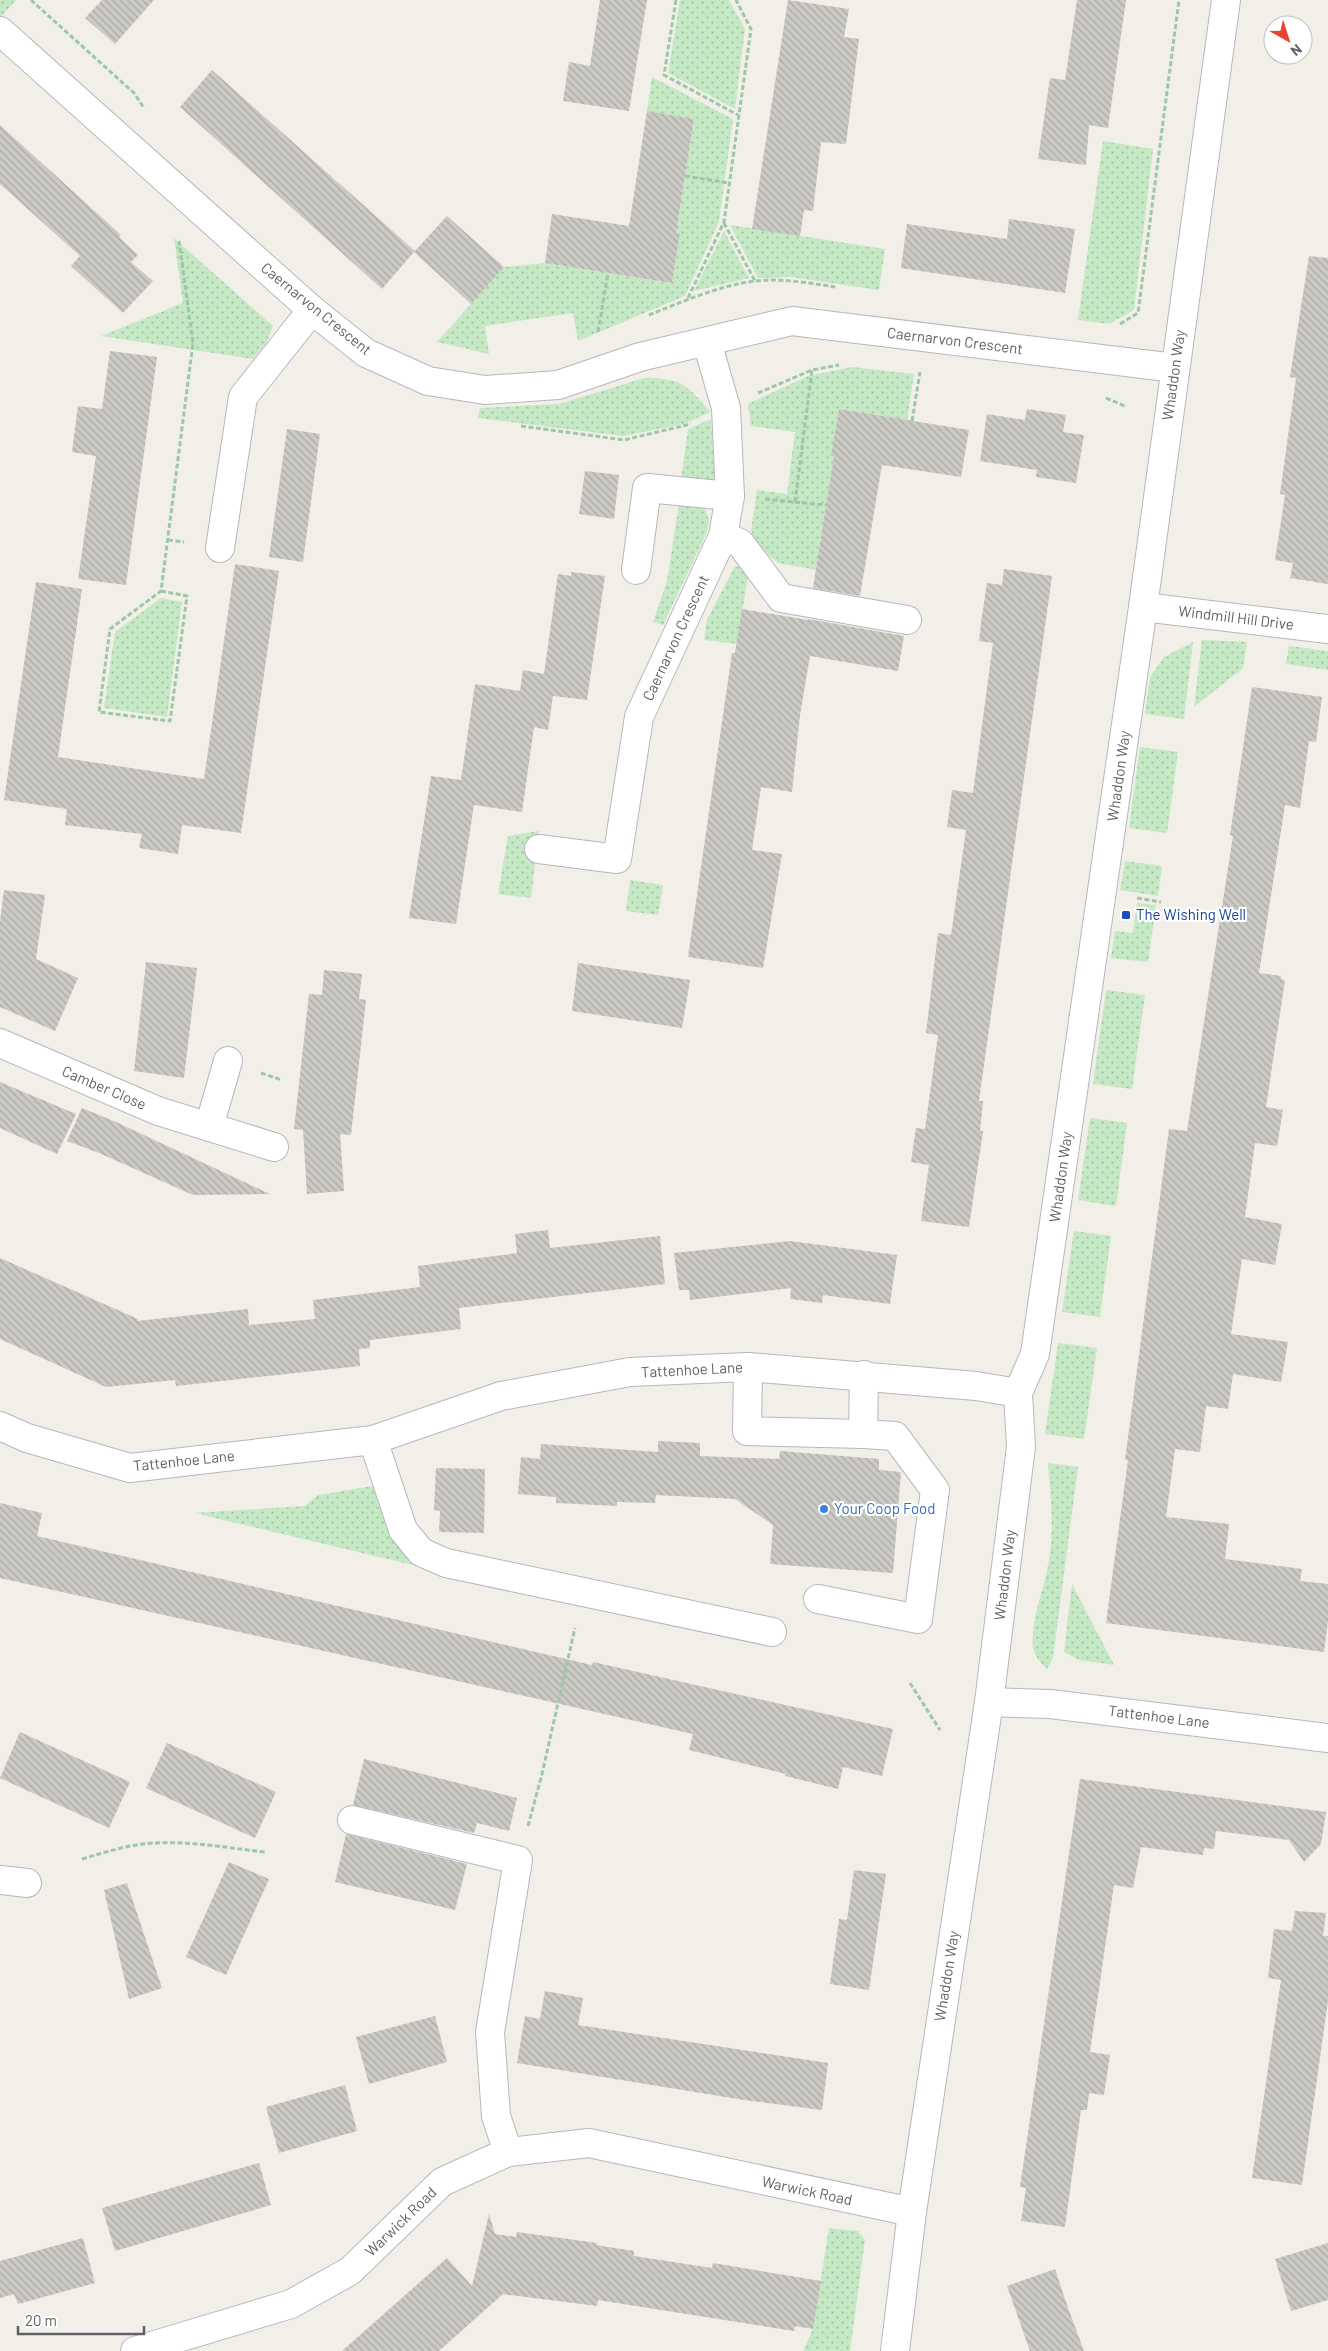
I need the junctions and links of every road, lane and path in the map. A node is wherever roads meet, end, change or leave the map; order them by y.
1 (31, 0) edge
2 (676, 0) edge
3 (736, 0) edge
4 (1180, 0) edge
5 (1226, 0) edge
6 (0, 31) edge
7 (148, 114) dead end
8 (738, 115) junction
9 (685, 176) dead end
10 (730, 183) junction
11 (724, 222) junction
12 (186, 244) dead end
13 (608, 273) dead end
14 (755, 281) junction
15 (840, 288) dead end
16 (688, 299) junction
17 (312, 310) junction
18 (642, 318) dead end
19 (1117, 326) dead end
20 (606, 334) dead end
21 (707, 342) junction
22 (844, 364) dead end
23 (1175, 368) junction
24 (920, 369) dead end
25 (812, 370) junction
26 (1096, 396) dead end
27 (1125, 406) dead end
28 (726, 408) junction
29 (912, 421) dead end
30 (517, 425) dead end
31 (730, 496) junction
32 (795, 502) junction
33 (826, 505) dead end
34 (723, 536) junction
35 (220, 548) dead end
36 (636, 570) dead end
37 (161, 591) junction
38 (1143, 607) junction
39 (907, 620) dead end
40 (1328, 629) edge
41 (540, 849) dead end
42 (0, 1043) edge
43 (228, 1061) dead end
44 (209, 1127) junction
45 (274, 1146) dead end
46 (748, 1367) junction
47 (864, 1375) junction
48 (1018, 1393) junction
49 (0, 1426) edge
50 (863, 1434) junction
51 (373, 1440) junction
52 (818, 1599) dead end
53 (578, 1618) dead end
54 (772, 1632) dead end
55 (910, 1683) dead end
56 (989, 1702) junction
57 (940, 1730) dead end
58 (1328, 1738) edge
59 (352, 1820) dead end
60 (265, 1852) dead end
61 (82, 1859) dead end
62 (518, 1860) junction
63 (0, 1880) edge
64 (27, 1883) dead end
65 (508, 2152) junction
66 (912, 2212) junction
67 (193, 2343) edge
68 (135, 2351) edge
69 (895, 2351) edge

1 - 7 path
2 - 8 path
3 - 8 path
4 - 19 path
5 - 23 street, Whaddon Way
6 - 17 street, Caernarvon Crescent
8 - 10 path
9 - 10 path
10 - 11 path
11 - 14 path
11 - 16 path
12 - 37 path
13 - 20 path
14 - 15 path
14 - 16 path
16 - 18 path
17 - 21 street, Caernarvon Crescent
17 - 35 street
21 - 23 street, Caernarvon Crescent
21 - 28 street, Caernarvon Crescent
22 - 25 path
23 - 38 street, Whaddon Way
24 - 29 path
25 - 28 path
25 - 32 path
26 - 27 path
28 - 30 path
28 - 31 street, Caernarvon Crescent
31 - 32 path
31 - 34 street, Caernarvon Crescent
31 - 36 street
32 - 33 path
34 - 39 street
34 - 41 street, Caernarvon Crescent
37 - 37 path
38 - 40 street, Windmill Hill Drive
38 - 48 street, Whaddon Way
42 - 44 street, Camber Close
43 - 44 street
44 - 45 street, Camber Close
46 - 47 street, Tattenhoe Lane
46 - 50 street
46 - 51 street, Tattenhoe Lane
47 - 48 street, Tattenhoe Lane
47 - 50 street
48 - 56 street, Whaddon Way
49 - 51 street, Tattenhoe Lane
50 - 52 street
51 - 54 street
53 - 62 path
55 - 57 path
56 - 58 street, Tattenhoe Lane
56 - 66 street, Whaddon Way
59 - 62 street
60 - 61 path
62 - 65 street
63 - 64 street
65 - 66 street, Warwick Road
65 - 67 street, Warwick Road
66 - 69 street, Whaddon Way
67 - 68 street, Warwick Road

